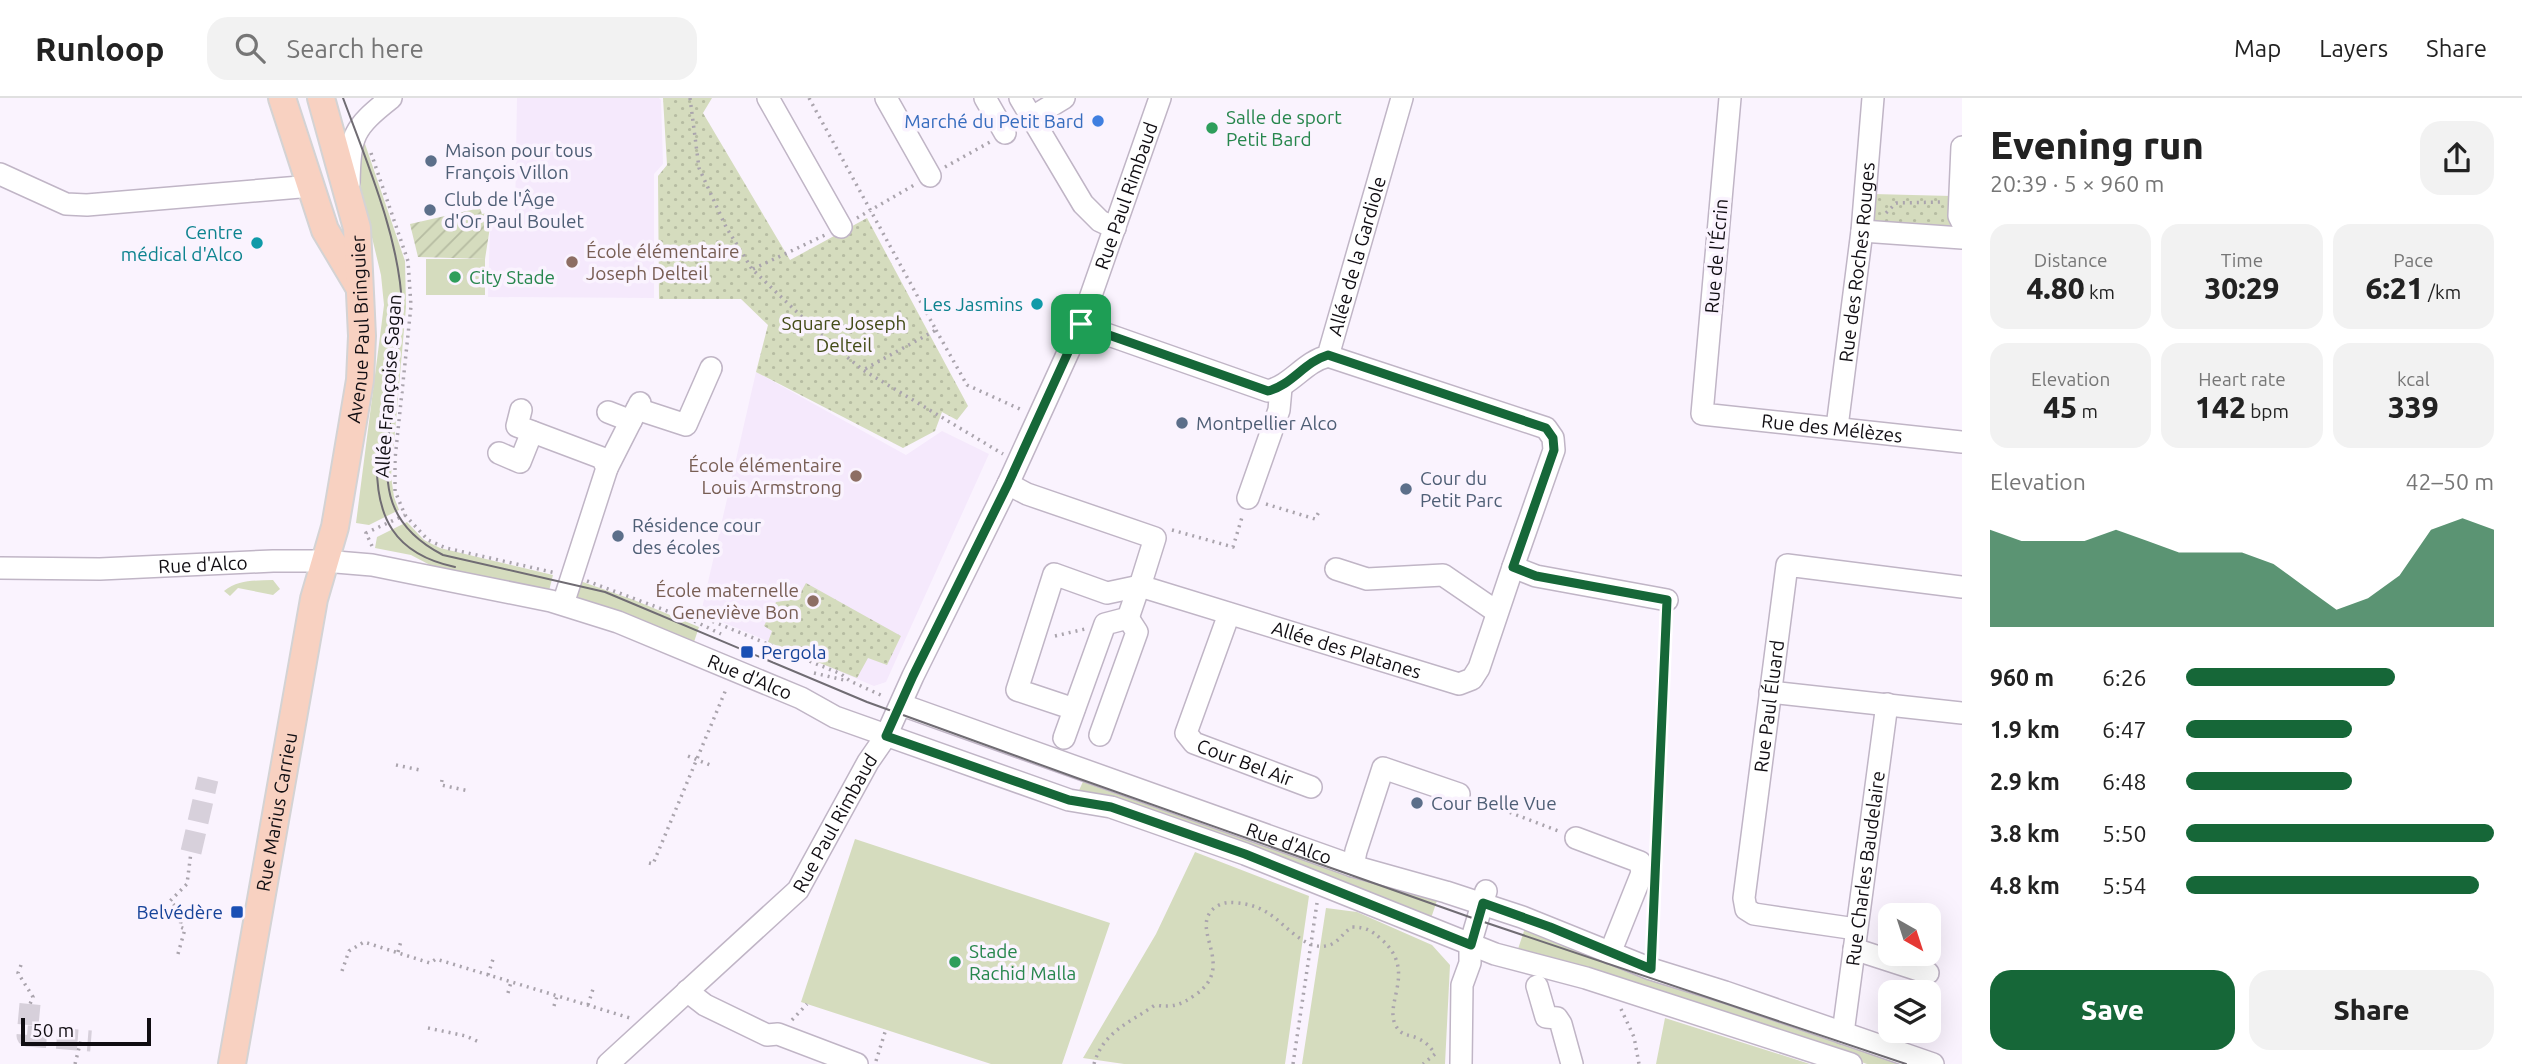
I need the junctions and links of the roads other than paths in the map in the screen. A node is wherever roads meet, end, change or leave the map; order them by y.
1 (282, 98) edge
2 (303, 98) edge
3 (320, 98) edge
4 (391, 98) edge
5 (768, 98) edge
6 (886, 98) edge
7 (985, 98) edge
8 (1020, 98) edge
9 (1063, 98) edge
10 (1160, 98) edge
11 (1402, 98) edge
12 (1730, 98) edge
13 (1873, 98) edge
14 (1031, 118) junction
15 (1005, 133) dead end
16 (1962, 147) edge
17 (0, 174) edge
18 (930, 176) dead end
19 (312, 186) junction
20 (344, 204) junction
21 (1961, 212) edge
22 (841, 227) road end
23 (1115, 228) junction
24 (1872, 231) junction
25 (1962, 238) edge
26 (351, 252) junction
27 (1081, 324) junction
28 (1328, 355) junction
29 (710, 368) dead end
30 (1281, 388) junction
31 (521, 410) dead end
32 (636, 411) junction
33 (608, 412) dead end
34 (1702, 414) joint
35 (1837, 427) junction
36 (532, 432) junction
37 (1962, 442) edge
38 (499, 453) dead end
39 (607, 468) junction
40 (1008, 484) junction
41 (1248, 498) road end
42 (324, 561) junction
43 (1513, 567) junction
44 (0, 568) edge
45 (1336, 569) dead end
46 (1139, 586) junction
47 (1962, 587) edge
48 (1667, 600) road end
49 (563, 604) junction
50 (1497, 612) junction
51 (1229, 614) junction
52 (1128, 618) junction
53 (1770, 692) junction
54 (1887, 704) junction
55 (902, 705) junction
56 (1074, 709) junction
57 (1962, 713) edge
58 (1100, 735) dead end
59 (886, 736) junction
60 (1064, 738) dead end
61 (1311, 787) dead end
62 (1459, 794) road end
63 (1576, 838) road end
64 (1353, 866) junction
65 (1485, 896) junction
66 (1855, 939) junction
67 (1471, 945) junction
68 (1610, 953) junction
69 (1928, 973) dead end
70 (1537, 986) dead end
71 (687, 990) junction
72 (1843, 1033) junction
73 (232, 1064) edge
74 (608, 1064) edge
75 (857, 1064) edge
76 (1461, 1064) edge
77 (1572, 1064) edge
78 (1851, 1064) edge
79 (1933, 1064) edge

1 - 19 main road
2 - 20 main road, Avenue Paul Bringuier
3 - 20 main road, Avenue Paul Bringuier
4 - 20 street
5 - 22 street
6 - 18 street
7 - 15 street
8 - 14 street
9 - 14 street
10 - 23 street, Rue Paul Rimbaud
11 - 28 street, Allée de la Gardiole
12 - 34 street, Rue de l'Écrin
13 - 24 street, Rue des Roches Rouges
14 - 23 street
16 - 21 street
17 - 19 street
19 - 26 main road
20 - 26 main road, Avenue Paul Bringuier
23 - 27 street, Rue Paul Rimbaud
24 - 25 street
24 - 35 street, Rue des Roches Rouges
26 - 42 main road, Avenue Paul Bringuier
27 - 30 street
27 - 40 street, Rue Paul Rimbaud
28 - 30 street, Allée de la Gardiole
28 - 43 street, Allée des Platanes
29 - 32 street
30 - 41 street
31 - 36 street
32 - 33 street
32 - 39 street
34 - 35 street, Rue des Mélèzes
35 - 37 street, Rue des Mélèzes
36 - 38 street
36 - 39 street
39 - 49 street
40 - 46 street
40 - 55 street, Rue Paul Rimbaud
42 - 44 street, Rue d'Alco
42 - 49 street, Rue d'Alco
42 - 73 main road, Rue Marius Carrieu
43 - 48 street
43 - 50 street, Allée des Platanes
45 - 50 street
46 - 51 street, Allée des Platanes
46 - 52 street
46 - 56 street, Allée des Platanes
47 - 53 street, Rue Paul Éluard
49 - 59 street, Rue d'Alco
50 - 51 street, Allée des Platanes
51 - 61 street, Cour Bel Air
52 - 56 street
52 - 58 street
53 - 54 street
53 - 66 street, Rue Paul Éluard
54 - 57 street
54 - 66 street, Rue Charles Baudelaire
55 - 59 street, Rue Paul Rimbaud
55 - 64 street, Rue d'Alco
56 - 60 street
59 - 67 street, Rue d'Alco
59 - 71 street, Rue Paul Rimbaud
62 - 64 street
63 - 68 street
64 - 65 street, Rue d'Alco
65 - 67 street
65 - 68 street, Rue d'Alco
66 - 69 street
66 - 72 street, Rue Charles Baudelaire
67 - 76 street
67 - 78 street, Rue d'Alco
68 - 72 street, Rue d'Alco
70 - 77 street
71 - 74 street, Rue Paul Rimbaud
71 - 75 street
72 - 79 street, Rue d'Alco

